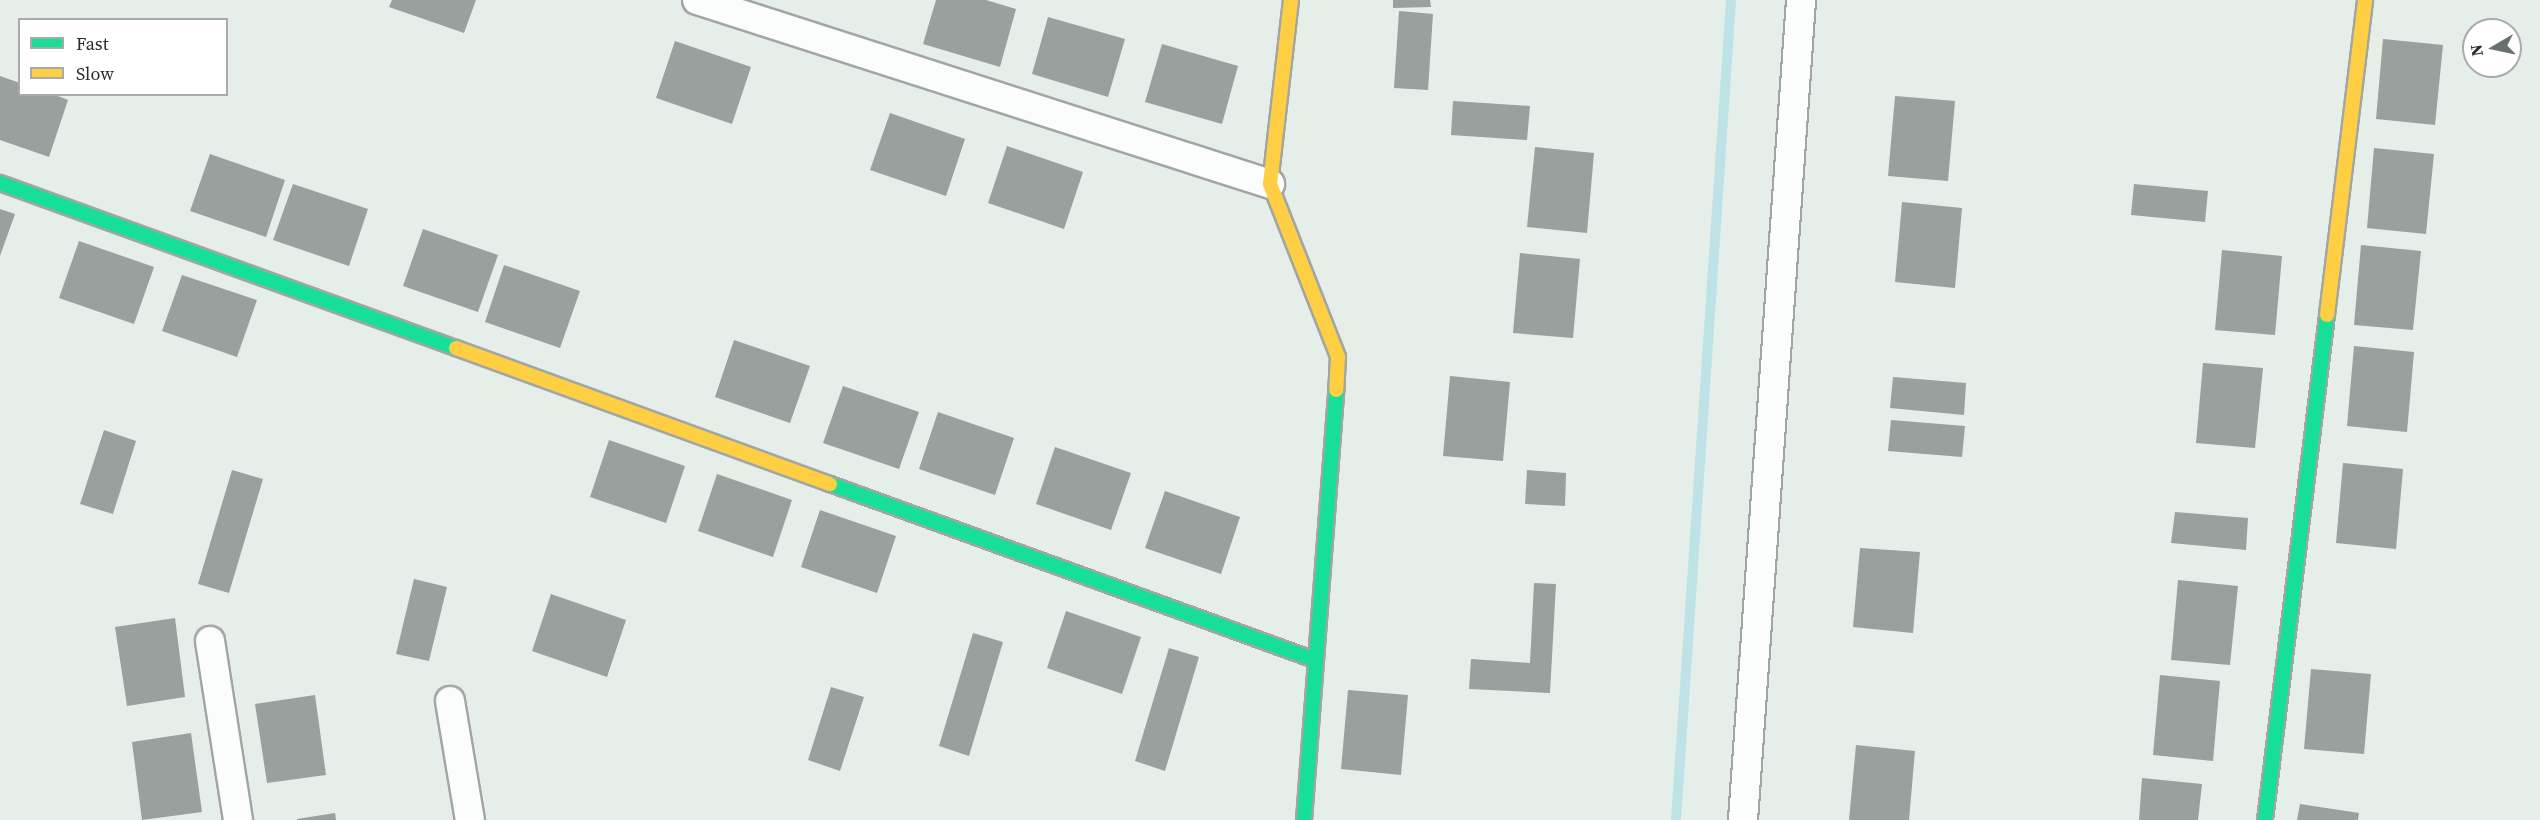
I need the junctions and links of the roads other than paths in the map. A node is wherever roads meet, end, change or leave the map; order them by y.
1 (697, 0) edge
2 (1291, 0) edge
3 (1801, 0) edge
4 (2365, 0) edge
5 (0, 183) edge
6 (1270, 184) junction
7 (210, 641) dead end
8 (1315, 660) junction
9 (450, 701) dead end
10 (238, 820) edge
11 (470, 820) edge
12 (1304, 820) edge
13 (1743, 820) edge
14 (2265, 820) edge

1 - 6 street
2 - 6 street
3 - 13 street
4 - 14 street
5 - 8 street
6 - 8 street
7 - 10 street
8 - 12 street
9 - 11 street

